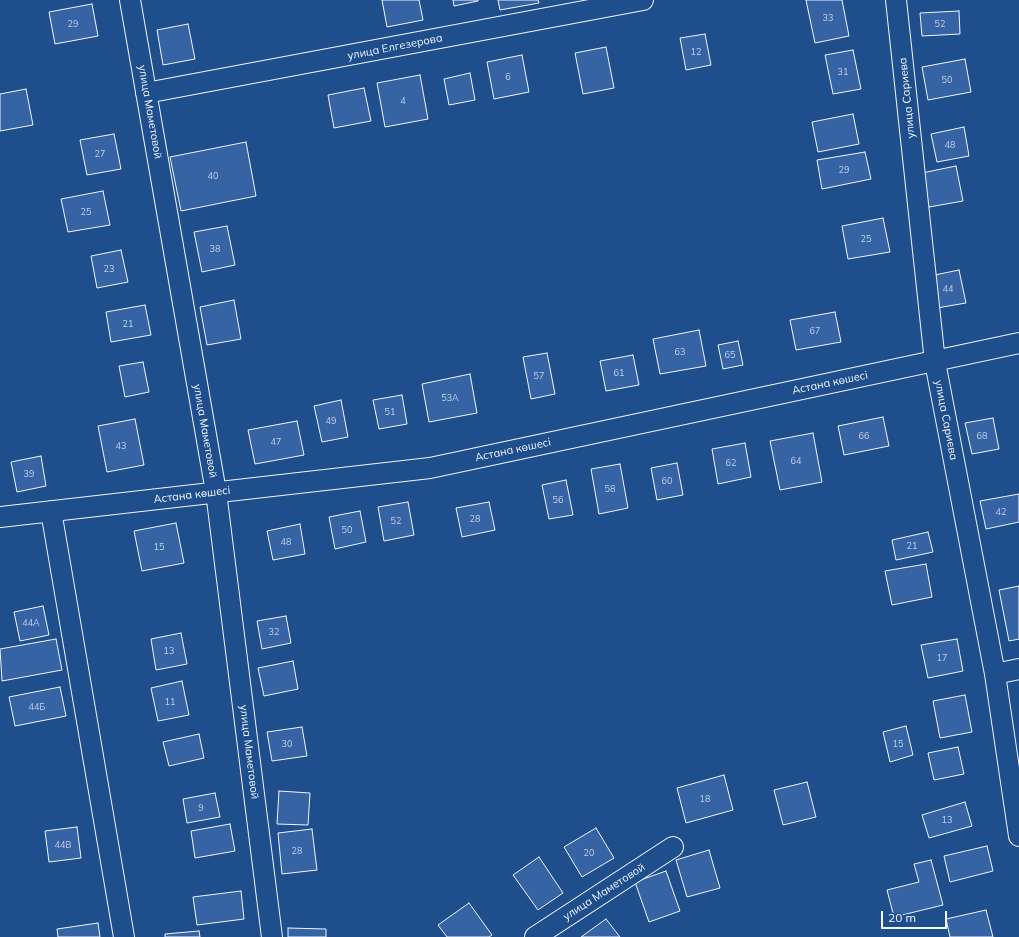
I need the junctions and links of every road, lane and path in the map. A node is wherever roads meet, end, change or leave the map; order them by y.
1 (130, 0) edge
2 (643, 0) edge
3 (896, 0) edge
4 (146, 93) junction
5 (1019, 343) edge
6 (936, 362) junction
7 (216, 492) junction
8 (51, 511) junction
9 (0, 517) edge
10 (1019, 669) edge
11 (995, 674) junction
12 (1019, 836) edge
13 (673, 847) dead end
14 (124, 937) edge
15 (272, 937) edge
16 (535, 937) edge

1 - 4 street, улица Маметовой
2 - 4 street, улица Елгезерова
3 - 6 street, улица Сариева
4 - 7 street, улица Маметовой
5 - 6 street, Астана көшесі
6 - 7 street, Астана көшесі
6 - 11 street, улица Сариева
7 - 8 street, Астана көшесі
7 - 15 street, улица Маметовой
8 - 9 street, Астана көшесі
8 - 14 street
10 - 11 street
11 - 12 street, улица Сариева
13 - 16 street, улица Маметовой

